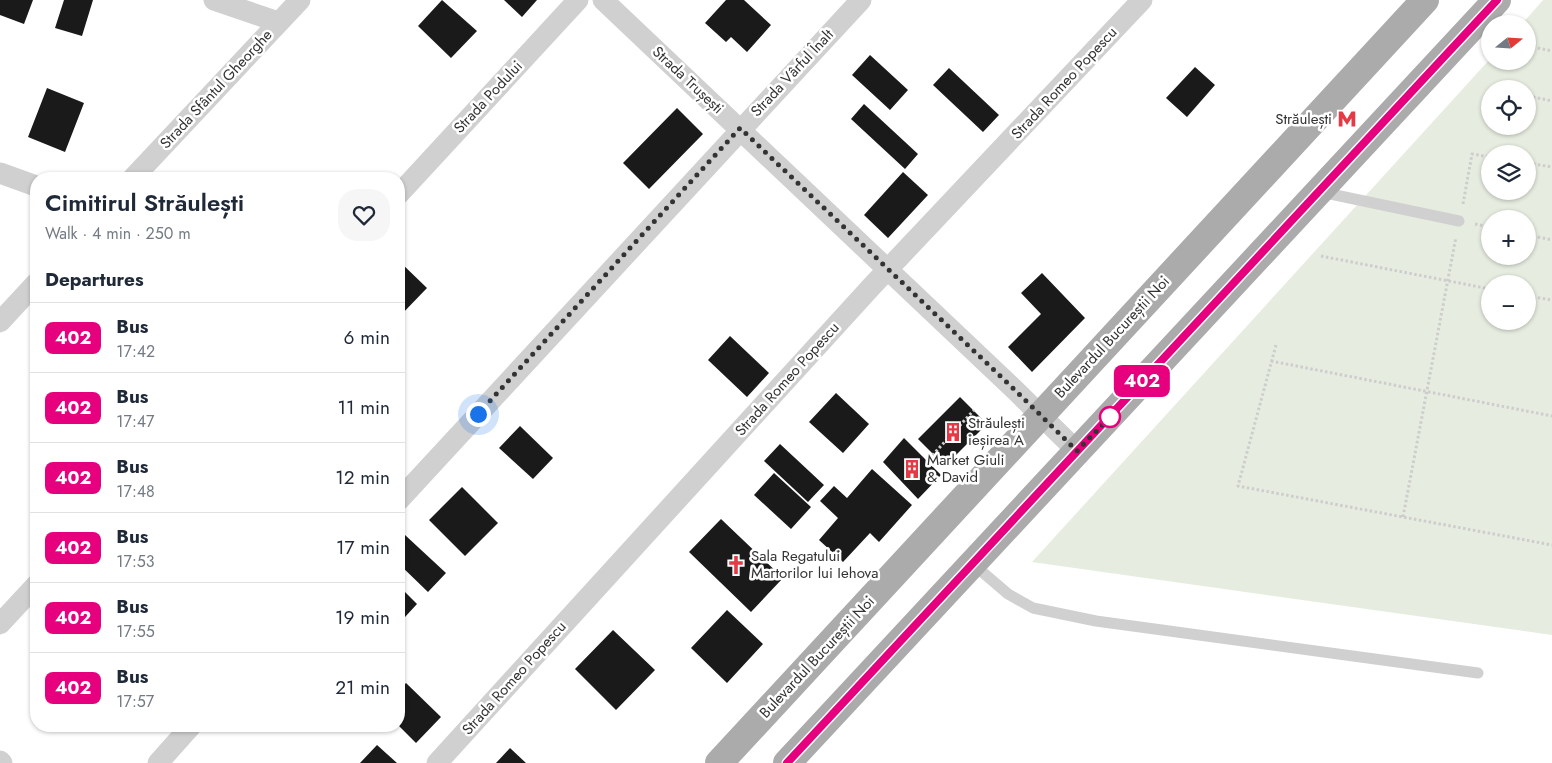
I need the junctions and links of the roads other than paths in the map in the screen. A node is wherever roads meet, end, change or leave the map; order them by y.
1 (214, 0) edge
2 (300, 0) edge
3 (578, 0) edge
4 (603, 0) edge
5 (860, 0) edge
6 (1142, 0) edge
7 (1425, 0) edge
8 (1497, 0) edge
9 (278, 22) junction
10 (740, 128) junction
11 (139, 172) edge
12 (0, 173) edge
13 (30, 184) edge
14 (405, 187) edge
15 (1319, 192) junction
16 (1459, 221) road end
17 (888, 269) junction
18 (30, 290) edge
19 (0, 322) edge
20 (1039, 414) junction
21 (1077, 451) junction
22 (405, 493) edge
23 (973, 564) junction
24 (30, 592) edge
25 (0, 624) edge
26 (1478, 673) dead end
27 (186, 732) edge
28 (158, 763) edge
29 (437, 763) edge
30 (719, 763) edge
31 (787, 763) edge

1 - 9 street
2 - 9 street, Strada Sfântul Gheorghe
3 - 14 street, Strada Podului
4 - 10 street, Strada Trușești
5 - 10 street, Strada Vârful Înalt
6 - 17 street, Strada Romeo Popescu
7 - 20 main road, Bulevardul Bucureștii Noi
8 - 15 main road
9 - 11 street, Strada Sfântul Gheorghe
10 - 17 street, Strada Trușești
10 - 22 street, Strada Vârful Înalt
12 - 13 street
15 - 16 lane
15 - 21 main road
17 - 20 street, Strada Trușești
17 - 29 street, Strada Romeo Popescu
18 - 19 street
20 - 21 street, Strada Trușești
20 - 30 main road, Bulevardul Bucureștii Noi
21 - 23 main road
23 - 26 lane
23 - 31 main road
24 - 25 street
27 - 28 street

